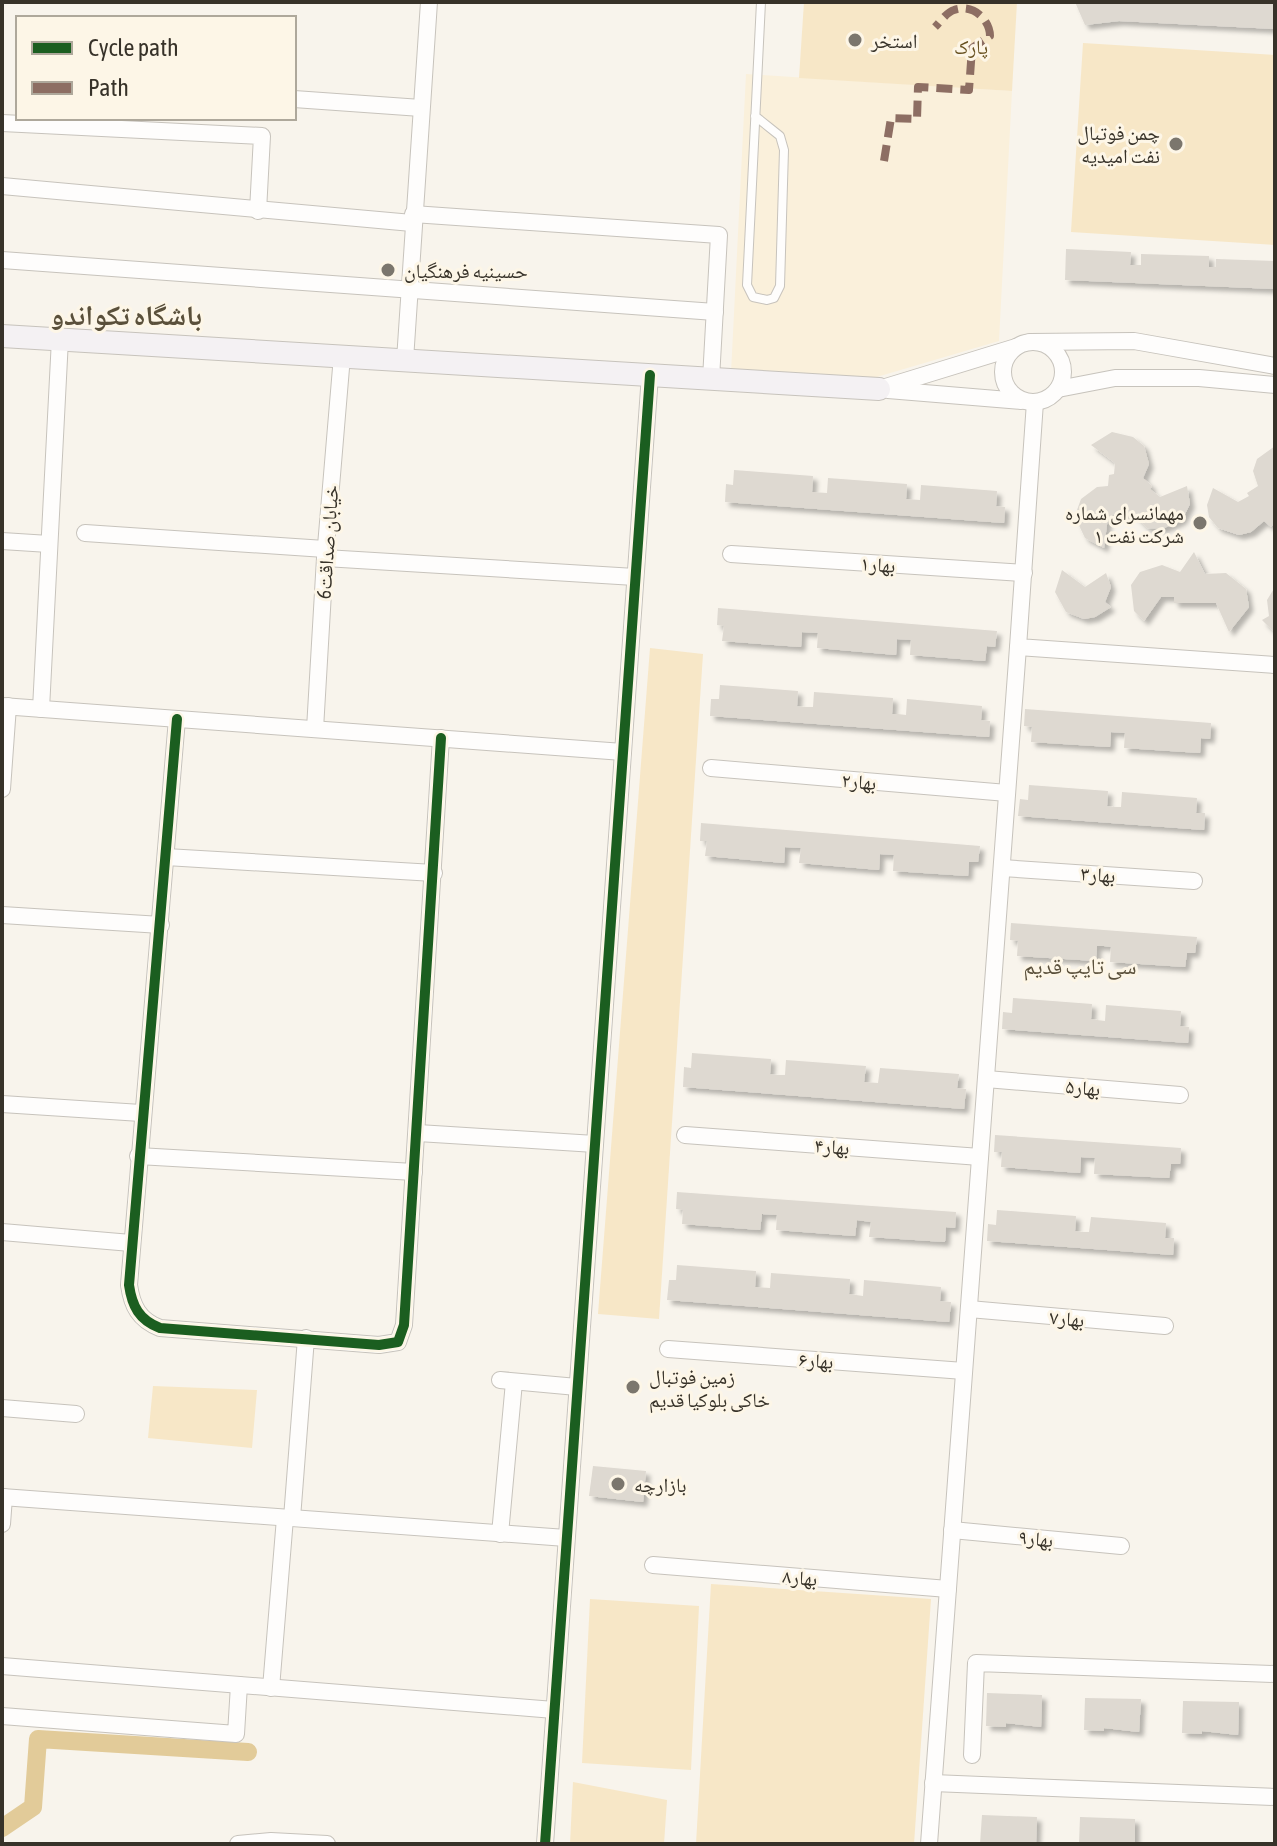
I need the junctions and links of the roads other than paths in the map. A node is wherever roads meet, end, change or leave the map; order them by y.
1 (429, 2) edge
2 (761, 2) edge
3 (296, 99) edge
4 (421, 108) junction
5 (755, 116) junction
6 (2, 123) edge
7 (2, 186) edge
8 (258, 211) junction
9 (413, 219) junction
10 (2, 260) edge
11 (407, 289) junction
12 (715, 312) junction
13 (2, 336) edge
14 (60, 339) junction
15 (1024, 344) junction
16 (342, 356) junction
17 (405, 360) junction
18 (1275, 366) edge
19 (650, 375) junction
20 (711, 379) junction
21 (1275, 385) edge
22 (879, 389) junction
23 (1058, 389) junction
24 (1029, 402) junction
25 (85, 533) dead end
26 (2, 541) edge
27 (49, 544) junction
28 (325, 554) junction
29 (731, 554) dead end
30 (1024, 573) junction
31 (635, 577) junction
32 (1018, 647) junction
33 (1275, 665) edge
34 (5, 706) edge
35 (41, 709) junction
36 (177, 719) junction
37 (315, 729) junction
38 (441, 738) junction
39 (623, 752) junction
40 (711, 768) dead end
41 (2, 789) edge
42 (1007, 793) junction
43 (166, 857) junction
44 (1002, 868) junction
45 (434, 873) junction
46 (1194, 881) dead end
47 (2, 915) edge
48 (161, 925) junction
49 (986, 1079) junction
50 (1180, 1095) dead end
51 (2, 1104) edge
52 (141, 1113) junction
53 (418, 1133) junction
54 (685, 1135) dead end
55 (595, 1144) junction
56 (138, 1156) junction
57 (980, 1157) junction
58 (414, 1172) junction
59 (2, 1232) edge
60 (131, 1243) junction
61 (969, 1309) junction
62 (1165, 1326) dead end
63 (306, 1338) junction
64 (668, 1349) dead end
65 (964, 1371) junction
66 (577, 1387) junction
67 (2, 1408) edge
68 (76, 1414) dead end
69 (3, 1497) edge
70 (289, 1518) junction
71 (2, 1524) edge
72 (952, 1530) junction
73 (500, 1534) junction
74 (566, 1538) junction
75 (1121, 1546) dead end
76 (653, 1565) dead end
77 (948, 1589) junction
78 (2, 1666) edge
79 (1275, 1674) edge
80 (239, 1685) junction
81 (271, 1688) junction
82 (554, 1710) junction
83 (2, 1716) edge
84 (972, 1755) dead end
85 (933, 1783) junction
86 (1275, 1797) edge
87 (238, 1844) edge
88 (327, 1844) edge
89 (545, 1844) edge
90 (929, 1844) edge

1 - 4 street
2 - 5 lane
3 - 4 street
4 - 9 street
5 - 5 lane
6 - 8 street
7 - 8 street
8 - 9 street
9 - 11 street
9 - 12 street
10 - 11 street
11 - 12 street
11 - 17 street
12 - 20 street
13 - 14 street
14 - 16 street
14 - 27 street
15 - 18 street
15 - 22 street
15 - 23 street
15 - 24 street
16 - 17 street
16 - 28 street, خیابان صداقت6
17 - 19 street
19 - 20 street
19 - 31 street
20 - 22 street
21 - 23 street
22 - 24 street
23 - 24 street
24 - 30 street
25 - 28 street
26 - 27 street
27 - 35 street
28 - 31 street
28 - 37 street, خیابان صداقت6
29 - 30 street, بهار۱
30 - 32 street
31 - 39 street
32 - 33 street
32 - 42 street
34 - 35 street
34 - 41 street
35 - 36 street
36 - 37 street
36 - 43 street
37 - 38 street
38 - 39 street
38 - 45 street
39 - 55 street
40 - 42 street, بهار۲
42 - 44 street
43 - 45 street
43 - 48 street
44 - 46 street, بهار۳
44 - 49 street
45 - 53 street
47 - 48 street
48 - 52 street
49 - 50 street, بهار۵
49 - 57 street
51 - 52 street
52 - 56 street
53 - 55 street
53 - 58 street
54 - 57 street, بهار۴
55 - 66 street
56 - 58 street
56 - 60 street
57 - 61 street
58 - 63 street
59 - 60 street
60 - 63 street
61 - 62 street, بهار۷
61 - 65 street
63 - 70 street
64 - 65 street, بهار۶
65 - 72 street
66 - 73 street
66 - 74 street
67 - 68 street
69 - 70 street
69 - 71 street
70 - 73 street
70 - 81 street
72 - 75 street, بهار۹
72 - 77 street
73 - 74 street
74 - 82 street
76 - 77 street, بهار۸
77 - 85 street
78 - 80 street
79 - 84 street
80 - 81 street
80 - 83 street
81 - 82 street
82 - 89 street
85 - 86 street
85 - 90 street
87 - 88 street

